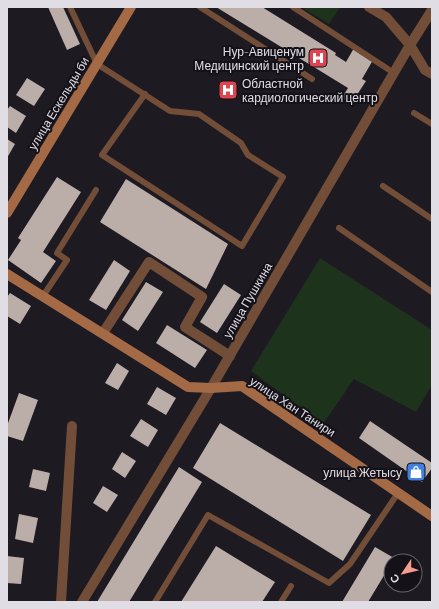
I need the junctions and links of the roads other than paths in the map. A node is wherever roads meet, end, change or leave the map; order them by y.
1 (70, 7) edge
2 (131, 7) edge
3 (200, 7) edge
4 (293, 7) edge
5 (369, 7) edge
6 (432, 10) edge
7 (410, 45) junction
8 (97, 64) junction
9 (394, 73) junction
10 (432, 74) edge
11 (312, 79) dead end
12 (145, 94) junction
13 (414, 113) dead end
14 (432, 124) edge
15 (383, 186) dead end
16 (96, 190) dead end
17 (7, 213) edge
18 (432, 219) edge
19 (339, 228) dead end
20 (7, 274) edge
21 (432, 292) edge
22 (43, 296) junction
23 (103, 334) junction
24 (230, 356) junction
25 (211, 388) junction
26 (72, 426) dead end
27 (398, 493) junction
28 (432, 516) edge
29 (290, 586) dead end
30 (61, 602) edge
31 (82, 602) edge
32 (155, 602) edge
33 (281, 602) edge

1 - 8 lane
2 - 8 street, улица Ескельды би
3 - 11 lane
4 - 9 lane
5 - 7 street
6 - 7 street, улица Пушкина
7 - 9 street, улица Пушкина
7 - 10 street
8 - 12 lane
8 - 17 street, улица Ескельды би
9 - 24 street, улица Пушкина
12 - 12 lane
13 - 14 lane
15 - 18 lane
16 - 22 lane
19 - 21 lane
20 - 22 street, улица Хан Танири
22 - 23 street, улица Хан Танири
23 - 24 street
23 - 25 street, улица Хан Танири
24 - 25 street, улица Пушкина
25 - 27 street, улица Хан Танири
25 - 31 street, улица Пушкина
26 - 30 street
27 - 28 street, улица Хан Танири
27 - 32 lane
29 - 33 lane

